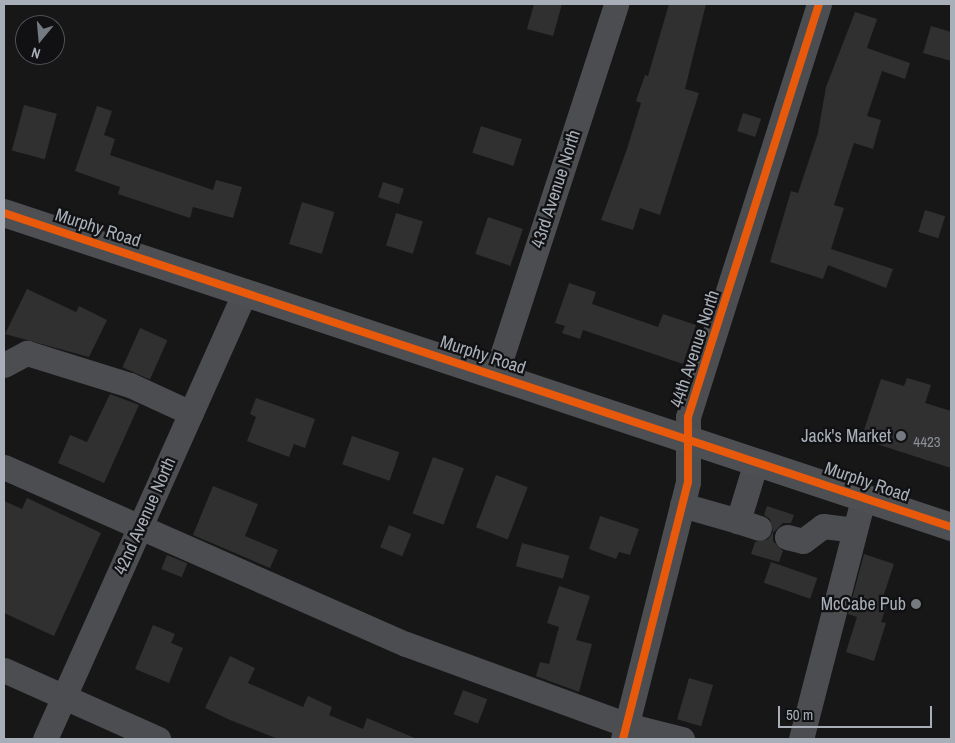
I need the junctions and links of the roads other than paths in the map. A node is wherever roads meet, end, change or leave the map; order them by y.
1 (616, 4) edge
2 (819, 4) edge
3 (4, 213) edge
4 (245, 292) junction
5 (4, 365) edge
6 (496, 374) junction
7 (191, 414) junction
8 (688, 440) junction
9 (756, 462) junction
10 (4, 467) edge
11 (864, 496) junction
12 (682, 504) junction
13 (951, 527) edge
14 (140, 528) junction
15 (855, 530) junction
16 (787, 537) dead end
17 (4, 670) edge
18 (64, 697) junction
19 (625, 732) edge
20 (45, 739) edge
21 (158, 739) edge
22 (682, 739) edge
23 (801, 739) edge

1 - 6 street, 43rd Avenue North
2 - 8 street, 44th Avenue North
3 - 4 main road, Murphy Road
4 - 6 main road, Murphy Road
4 - 7 street, 42nd Avenue North
5 - 7 street
6 - 8 main road, Murphy Road
7 - 14 street, 42nd Avenue North
8 - 9 main road, Murphy Road
8 - 12 street, 44th Avenue North
9 - 11 main road, Murphy Road
9 - 12 street
10 - 14 street
11 - 13 main road, Murphy Road
11 - 15 street
12 - 19 street, 44th Avenue North
14 - 18 street, 42nd Avenue North
14 - 19 street
15 - 16 street
15 - 23 street
17 - 18 street
18 - 20 street, 42nd Avenue North
18 - 21 street
19 - 22 street

